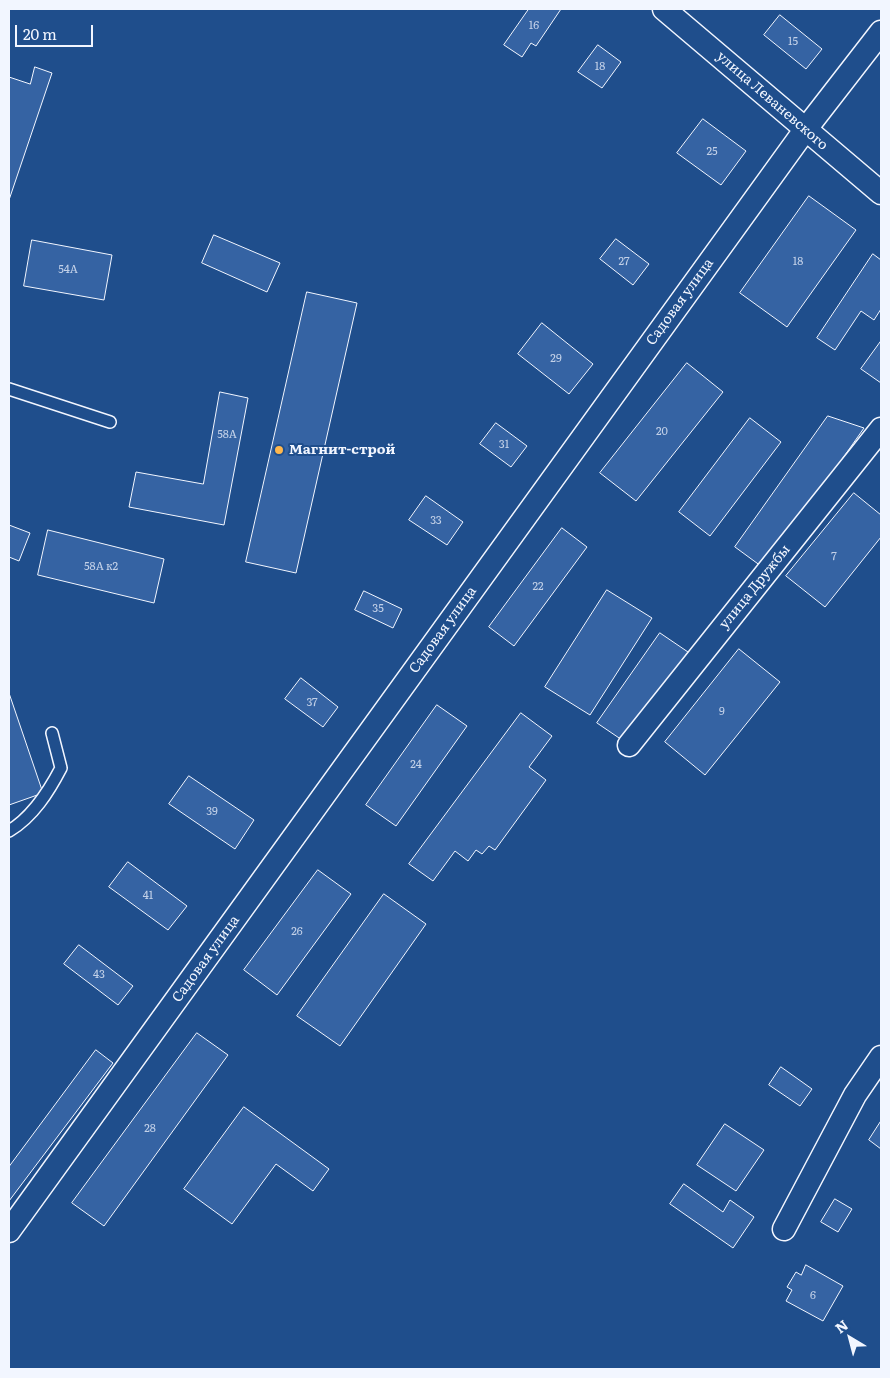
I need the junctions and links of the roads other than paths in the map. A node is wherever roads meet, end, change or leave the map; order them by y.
1 (664, 9) edge
2 (881, 32) edge
3 (805, 130) junction
4 (881, 193) edge
5 (9, 389) edge
6 (110, 422) dead end
7 (881, 428) edge
8 (52, 733) dead end
9 (629, 745) dead end
10 (9, 831) edge
11 (881, 1057) edge
12 (784, 1229) dead end
13 (9, 1231) edge

1 - 3 street, улица Леваневского
2 - 3 street, Садовая улица
3 - 4 street, улица Леваневского
3 - 13 street, Садовая улица
5 - 6 lane
7 - 9 street, улица Дружбы
8 - 10 lane
11 - 12 street

